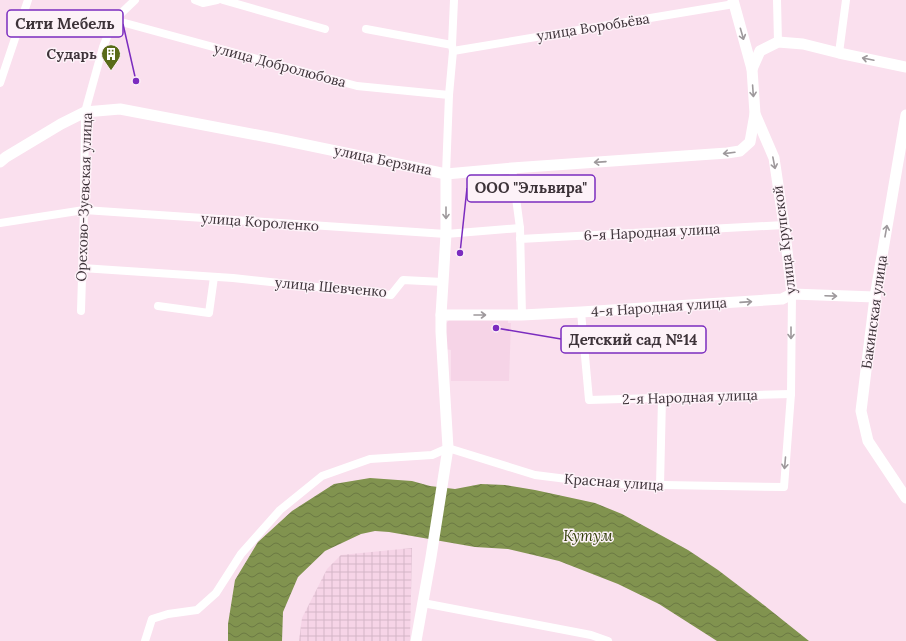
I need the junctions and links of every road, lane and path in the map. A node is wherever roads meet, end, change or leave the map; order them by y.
1 (28, 0) edge
2 (135, 0) edge
3 (195, 0) edge
4 (217, 0) edge
5 (223, 0) edge
6 (454, 0) edge
7 (777, 0) edge
8 (846, 0) edge
9 (733, 2) edge
10 (114, 20) junction
11 (325, 29) dead end
12 (366, 29) dead end
13 (778, 42) junction
14 (452, 48) junction
15 (839, 53) junction
16 (906, 67) edge
17 (752, 69) junction
18 (0, 83) edge
19 (449, 95) junction
20 (85, 112) junction
21 (754, 114) junction
22 (906, 115) edge
23 (0, 162) edge
24 (512, 168) junction
25 (446, 174) junction
26 (84, 210) junction
27 (0, 223) edge
28 (784, 225) junction
29 (520, 228) junction
30 (446, 234) junction
31 (520, 239) junction
32 (82, 268) junction
33 (214, 277) junction
34 (443, 282) junction
35 (792, 294) junction
36 (875, 297) junction
37 (158, 306) dead end
38 (81, 311) dead end
39 (581, 312) junction
40 (441, 315) junction
41 (522, 315) junction
42 (791, 394) junction
43 (662, 398) junction
44 (448, 448) junction
45 (660, 486) junction
46 (784, 487) joint
47 (906, 498) edge
48 (423, 603) junction
49 (145, 641) edge
50 (416, 641) edge
51 (608, 641) edge

1 - 18 street
2 - 10 street, Орехово-Зуевская улица
3 - 4 street
5 - 11 street
6 - 14 street
7 - 13 street
8 - 15 street
9 - 14 street, улица Воробьёва
9 -> 17 main road, улица Крупской
10 - 19 street, улица Добролюбова
10 - 20 street, Орехово-Зуевская улица
12 - 14 street, улица Воробьёва
13 - 15 main road
13 - 17 main road
14 - 19 street
16 -> 15 main road
17 -> 21 main road, улица Крупской
19 - 25 street
20 - 23 main road, улица Берзина
20 - 25 main road, улица Берзина
20 - 26 street, Орехово-Зуевская улица
21 -> 24 main road, улица Берзина
21 -> 28 main road, улица Крупской
36 -> 22 main road, Бакинская улица
24 - 25 main road, улица Берзина
24 - 29 street
25 -> 30 main road
26 - 27 street, улица Короленко
26 - 30 street, улица Короленко
26 - 32 street, Орехово-Зуевская улица
28 - 31 street, 6-я Народная улица
28 - 35 main road, улица Крупской
29 - 30 street, улица Короленко
29 - 31 street
30 - 34 main road
31 - 41 street
32 - 33 street, улица Шевченко
32 - 38 street, Орехово-Зуевская улица
33 - 34 street, улица Шевченко
33 - 37 street
34 - 40 main road
35 -> 36 main road, 4-я Народная улица
39 -> 35 main road, 4-я Народная улица
35 -> 42 street, улица Крупской
36 - 47 main road, Бакинская улица
39 - 41 main road, 4-я Народная улица
39 - 43 street, 2-я Народная улица
40 -> 41 main road, 4-я Народная улица
40 - 44 main road
42 - 43 street, 2-я Народная улица
42 -> 46 street, улица Крупской
43 - 45 street
44 - 45 street, Красная улица
44 - 48 main road
44 - 49 street
45 - 46 street, Красная улица
48 - 50 main road
48 - 51 street

